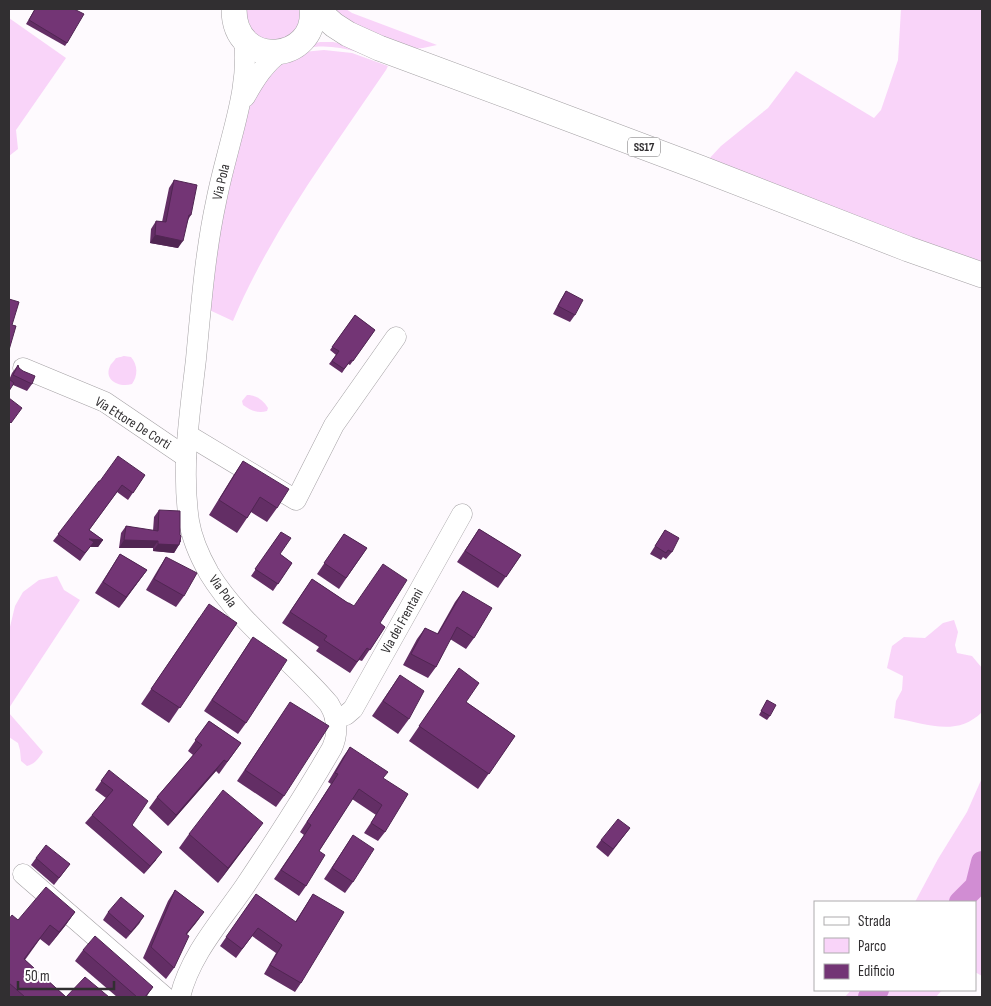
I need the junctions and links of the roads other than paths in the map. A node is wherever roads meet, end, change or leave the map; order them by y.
1 (312, 9) edge
2 (316, 9) edge
3 (234, 19) edge
4 (379, 48) junction
5 (288, 49) junction
6 (239, 110) junction
7 (982, 275) edge
8 (396, 337) dead end
9 (23, 368) edge
10 (188, 435) junction
11 (186, 457) junction
12 (462, 514) dead end
13 (335, 719) junction
14 (23, 874) dead end
15 (165, 997) edge
16 (180, 997) edge

1 - 5 main road
2 - 4 main road
3 - 5 main road
3 - 6 street, Via Pola
4 - 5 main road
4 - 7 main road, SS17
5 - 6 street, Via Pola
6 - 10 street, Via Pola
8 - 10 street
9 - 11 street, Via Ettore De Corti
10 - 11 street, Via Pola
11 - 13 street, Via Pola
12 - 13 street, Via dei Frentani
13 - 16 street
14 - 15 street

